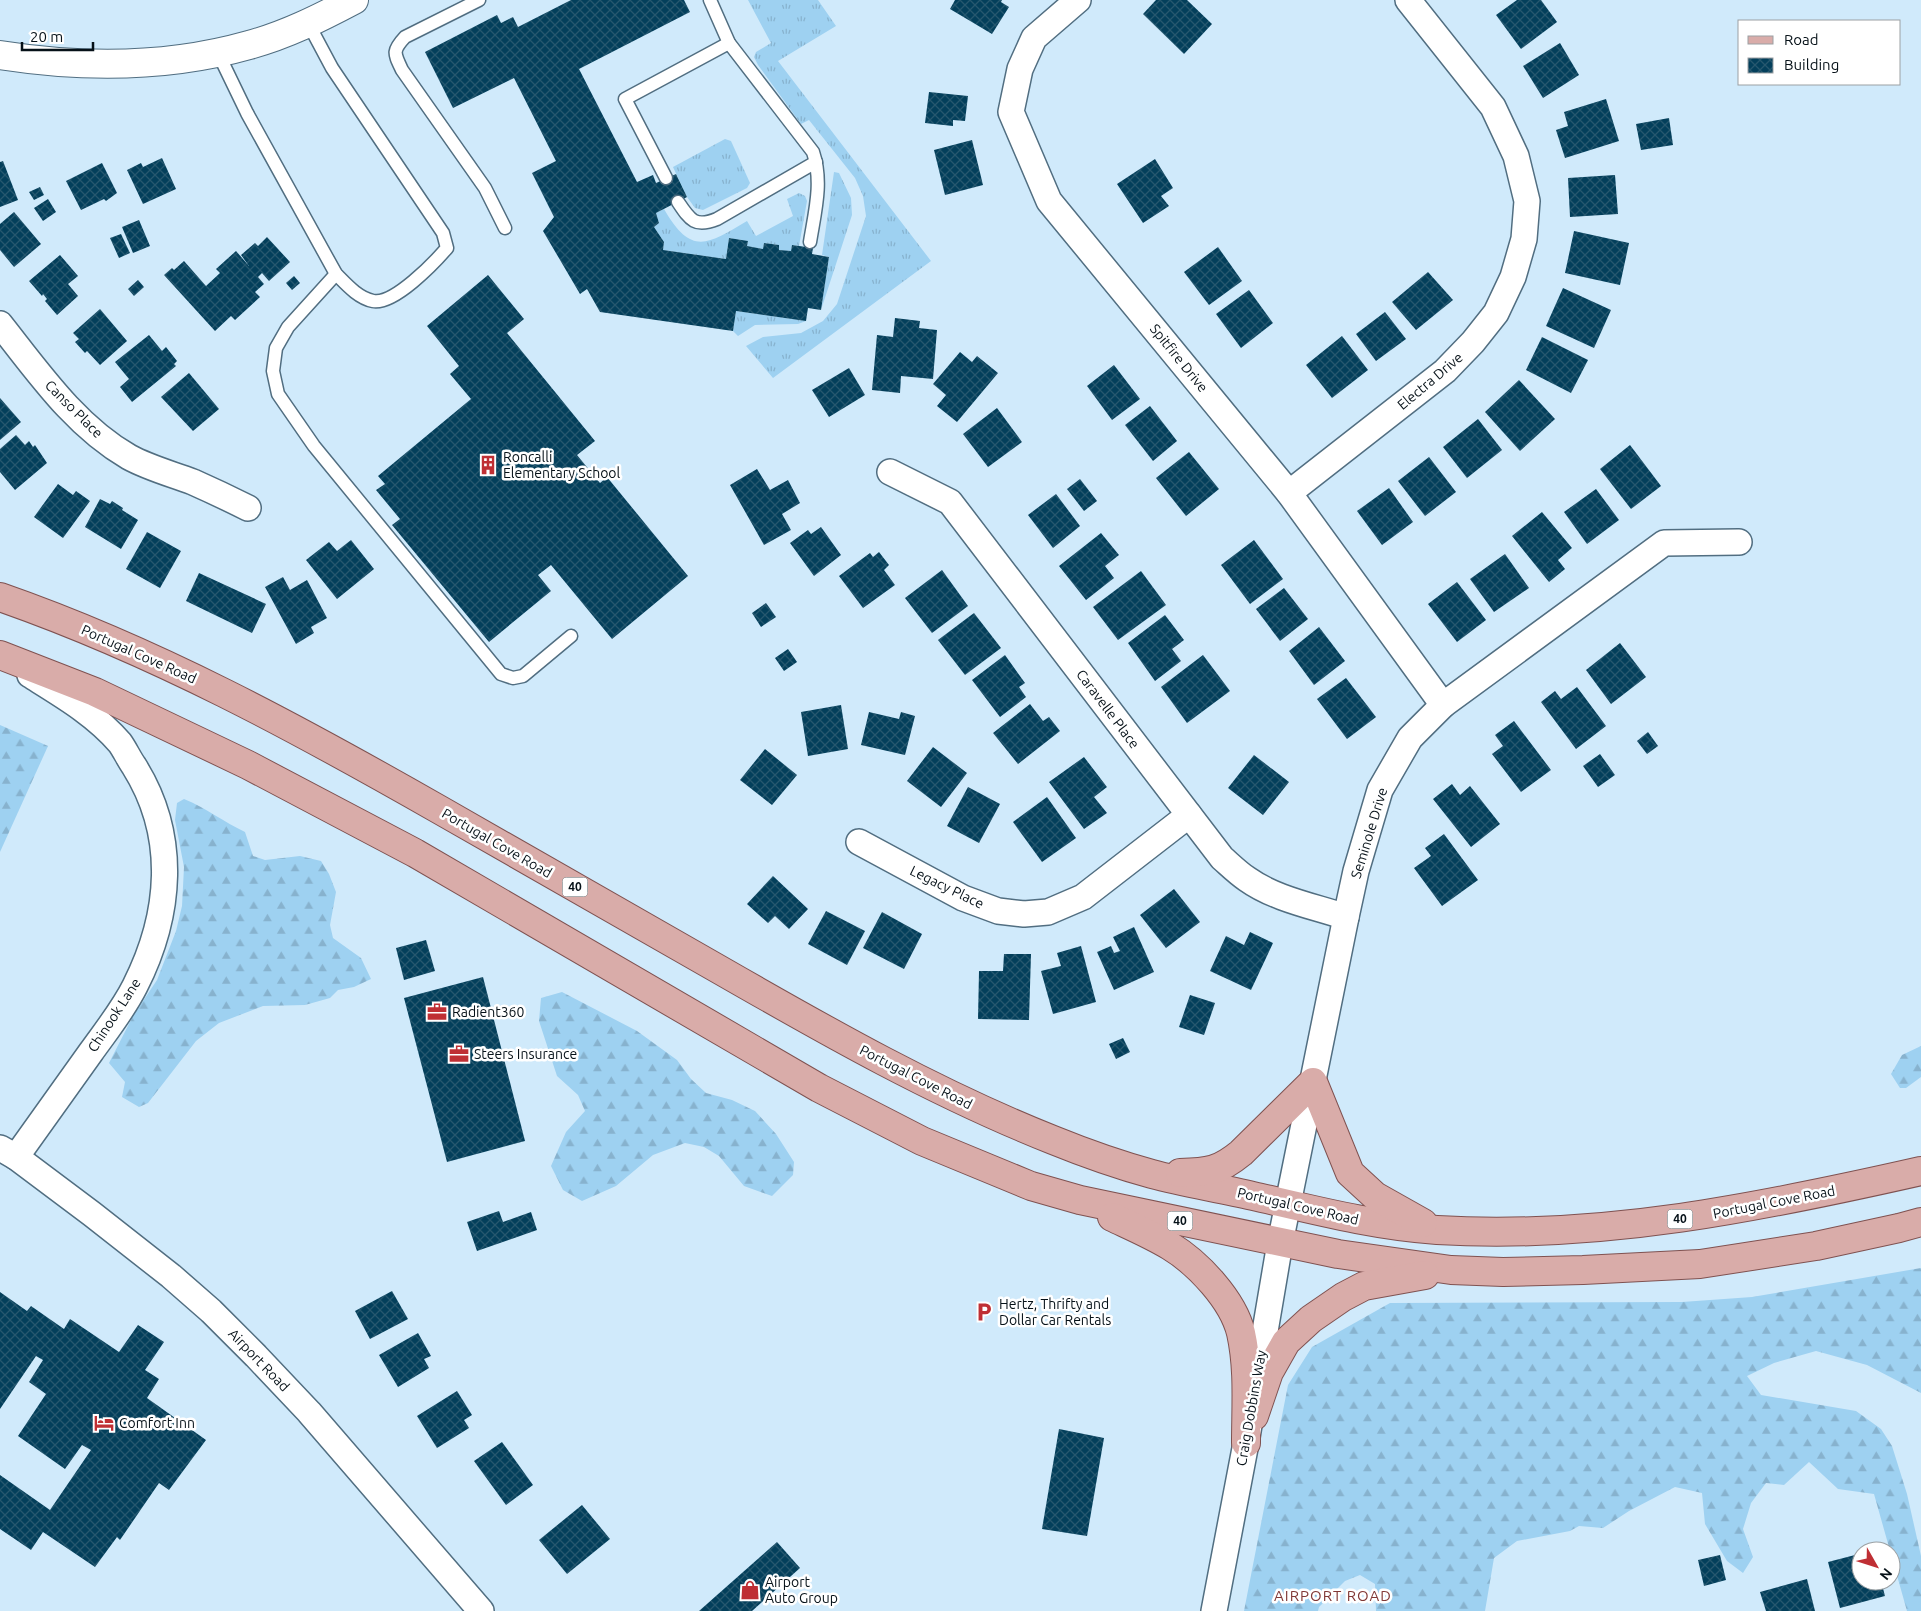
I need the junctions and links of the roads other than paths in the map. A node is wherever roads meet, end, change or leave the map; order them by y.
1 (354, 0) edge
2 (479, 0) edge
3 (710, 0) edge
4 (1078, 0) edge
5 (1408, 0) edge
6 (308, 23) junction
7 (729, 43) junction
8 (218, 53) junction
9 (0, 54) edge
10 (816, 162) junction
11 (666, 178) dead end
12 (678, 202) dead end
13 (505, 228) dead end
14 (810, 242) dead end
15 (336, 274) junction
16 (0, 324) edge
17 (890, 472) dead end
18 (1289, 492) junction
19 (248, 508) dead end
20 (1739, 542) dead end
21 (0, 597) edge
22 (571, 636) dead end
23 (0, 656) edge
24 (1443, 705) junction
25 (1189, 815) junction
26 (859, 842) dead end
27 (1346, 917) junction
28 (1313, 1082) junction
29 (8, 1152) edge
30 (1921, 1170) edge
31 (1151, 1174) junction
32 (1080, 1200) junction
33 (1289, 1204) junction
34 (1921, 1222) edge
35 (1435, 1230) junction
36 (1280, 1243) junction
37 (1451, 1270) junction
38 (1246, 1442) junction
39 (482, 1611) edge
40 (1214, 1611) edge

1 - 6 street
2 - 13 lane
3 - 7 lane
4 - 18 street, Spitfire Drive
5 - 18 street, Electra Drive
6 - 8 street
6 - 15 lane
7 - 10 lane
7 - 11 lane
8 - 9 street
8 - 15 lane
10 - 12 lane
10 - 14 lane
15 - 22 lane
16 - 19 street, Canso Place
17 - 25 street, Caravelle Place
18 - 24 street, Spitfire Drive
20 - 24 street, Seminole Drive
21 - 31 main road, Portugal Cove Road / 40
23 - 29 street, Chinook Lane
23 - 32 main road, 40
24 - 27 street, Seminole Drive
25 - 26 street, Legacy Place
25 - 27 street, Caravelle Place
27 - 28 street, Seminole Drive
28 - 31 main road
28 - 33 street, Seminole Drive
28 - 35 main road
29 - 39 street, Airport Road
30 - 35 main road, Portugal Cove Road / 40
31 - 33 main road, Portugal Cove Road / 40
32 - 36 main road, 40
32 - 38 main road
33 - 35 main road, Portugal Cove Road / 40
33 - 36 street, Craig Dobbins Way
34 - 37 main road, 40
36 - 37 main road, 40
36 - 38 street, Craig Dobbins Way
37 - 38 main road
38 - 40 street, Craig Dobbins Way

